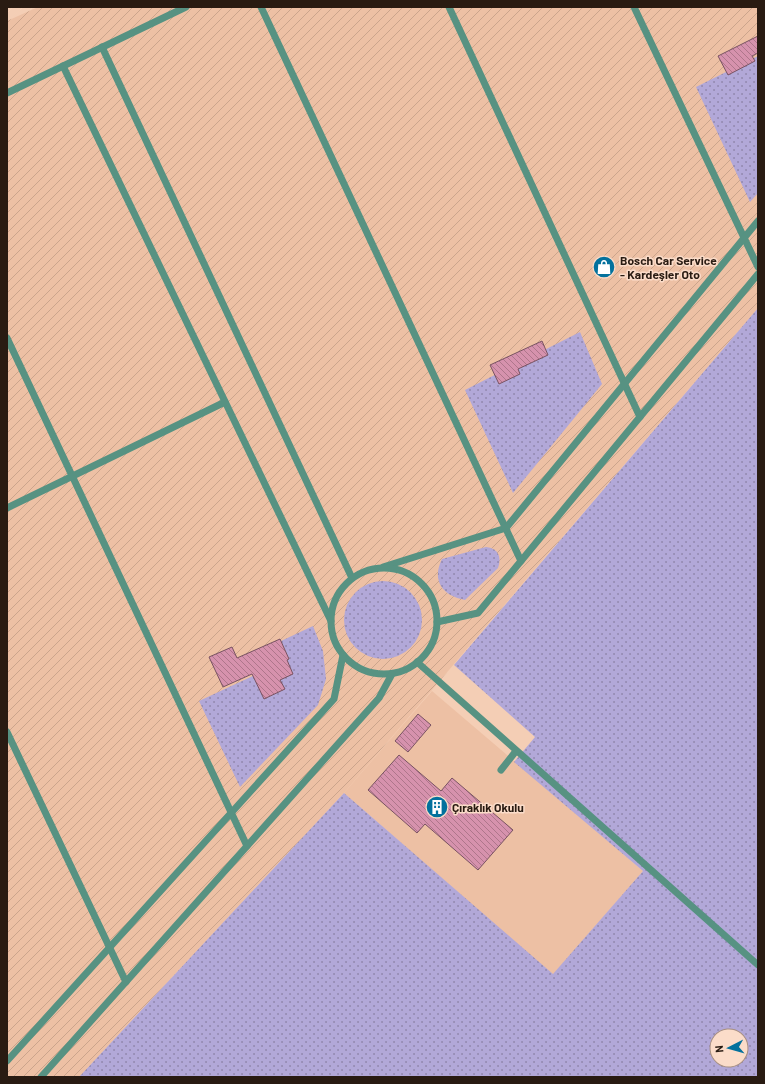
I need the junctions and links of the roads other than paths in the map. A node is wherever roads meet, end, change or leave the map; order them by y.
1 (186, 7) edge
2 (261, 7) edge
3 (449, 7) edge
4 (634, 7) edge
5 (102, 47) junction
6 (63, 66) junction
7 (7, 93) edge
8 (758, 221) edge
9 (744, 238) junction
10 (758, 267) edge
11 (758, 274) edge
12 (7, 338) edge
13 (624, 384) junction
14 (225, 402) junction
15 (640, 417) junction
16 (72, 477) junction
17 (7, 508) edge
18 (506, 528) junction
19 (521, 560) junction
20 (384, 567) junction
21 (352, 578) junction
22 (331, 620) junction
23 (437, 622) junction
24 (343, 655) junction
25 (418, 662) junction
26 (392, 674) junction
27 (7, 732) edge
28 (516, 751) junction
29 (501, 770) dead end
30 (231, 813) junction
31 (247, 846) junction
32 (110, 948) junction
33 (758, 965) edge
34 (126, 982) junction
35 (7, 1061) edge
36 (40, 1077) edge

1 - 5 lane
2 - 18 lane
3 - 13 lane
4 - 9 lane
5 - 6 lane
5 - 21 lane
6 - 7 lane
6 - 14 lane
8 - 9 lane
9 - 10 lane
9 - 13 lane
11 - 15 lane
12 - 16 lane
13 - 15 lane
13 - 18 lane
14 - 16 lane
14 - 22 lane
15 - 19 lane
16 - 17 lane
16 - 30 lane
18 - 19 lane
18 - 20 lane
19 - 23 lane
20 - 21 lane
20 - 23 lane
21 - 22 lane
22 - 24 lane
23 - 25 lane
24 - 26 lane
24 - 30 lane
25 - 26 lane
25 - 28 lane
26 - 31 lane
27 - 32 lane
28 - 29 lane
28 - 33 lane
30 - 31 lane
30 - 32 lane
31 - 34 lane
32 - 34 lane
32 - 35 lane
34 - 36 lane

